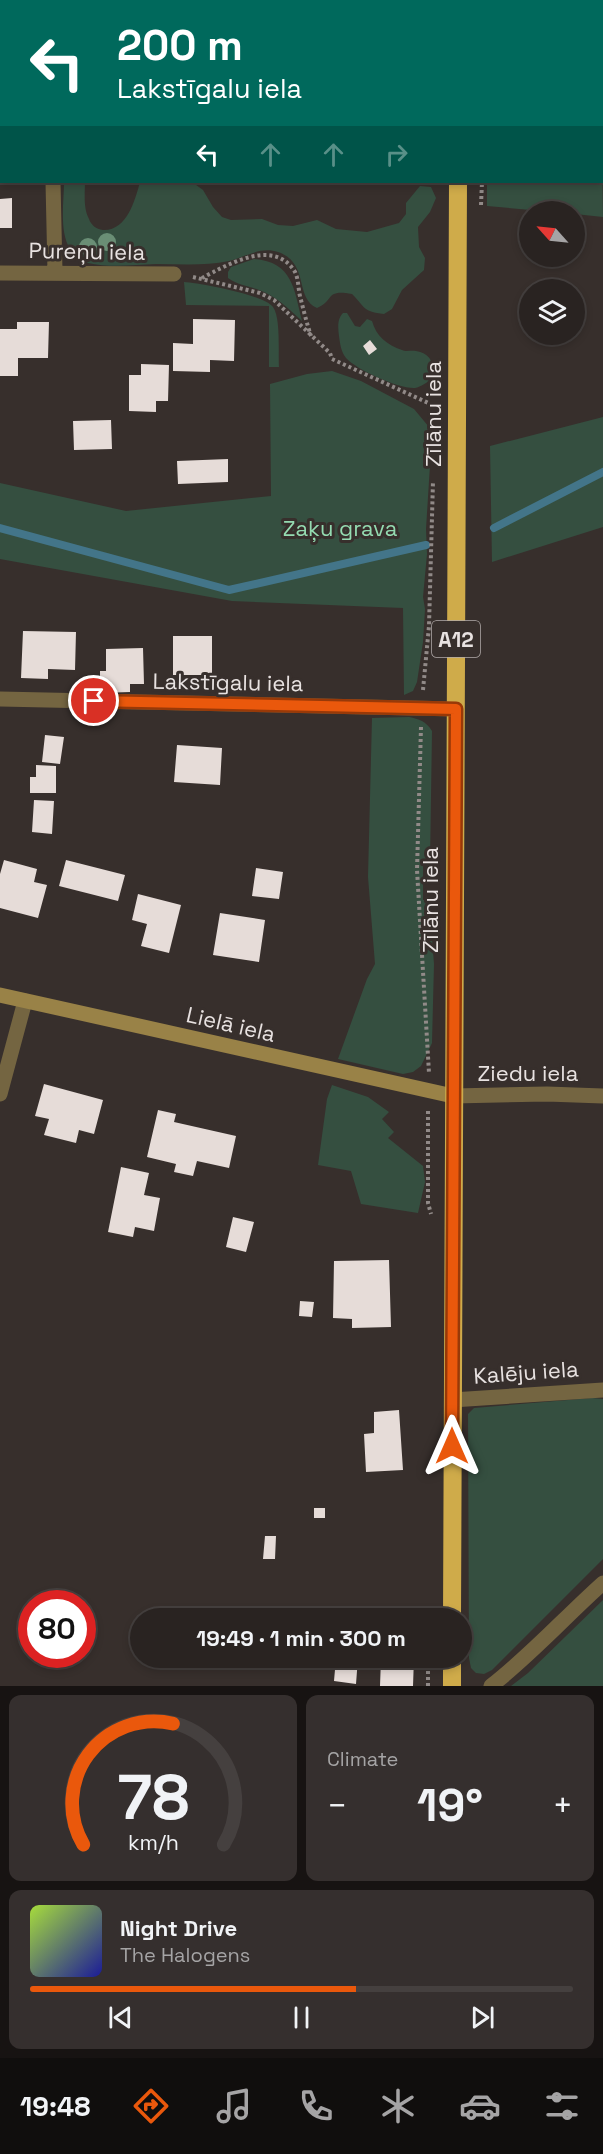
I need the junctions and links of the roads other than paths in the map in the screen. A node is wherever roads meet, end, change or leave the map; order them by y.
1 (53, 183) edge
2 (458, 183) edge
3 (55, 272) junction
4 (0, 273) edge
5 (174, 274) road end
6 (0, 699) edge
7 (456, 709) junction
8 (0, 995) edge
9 (25, 1001) junction
10 (0, 1094) edge
11 (453, 1096) junction
12 (603, 1096) edge
13 (603, 1390) edge
14 (452, 1400) junction
15 (603, 1582) edge
16 (452, 1608) edge
17 (452, 1668) edge
18 (452, 1686) edge
19 (491, 1686) edge

1 - 3 street
2 - 7 highway, Zīlānu iela / A12
3 - 4 street, Pureņu iela
3 - 5 street, Pureņu iela
6 - 7 street, Lakstīgalu iela
7 - 11 highway, Zīlānu iela / A12
8 - 9 street, Lielā iela
9 - 10 street
9 - 11 street, Lielā iela
11 - 12 street, Ziedu iela
11 - 14 highway, Zīlānu iela / A12
13 - 14 street, Kalēju iela
14 - 16 highway, Zīlānu iela / A12
15 - 19 street
17 - 18 highway

